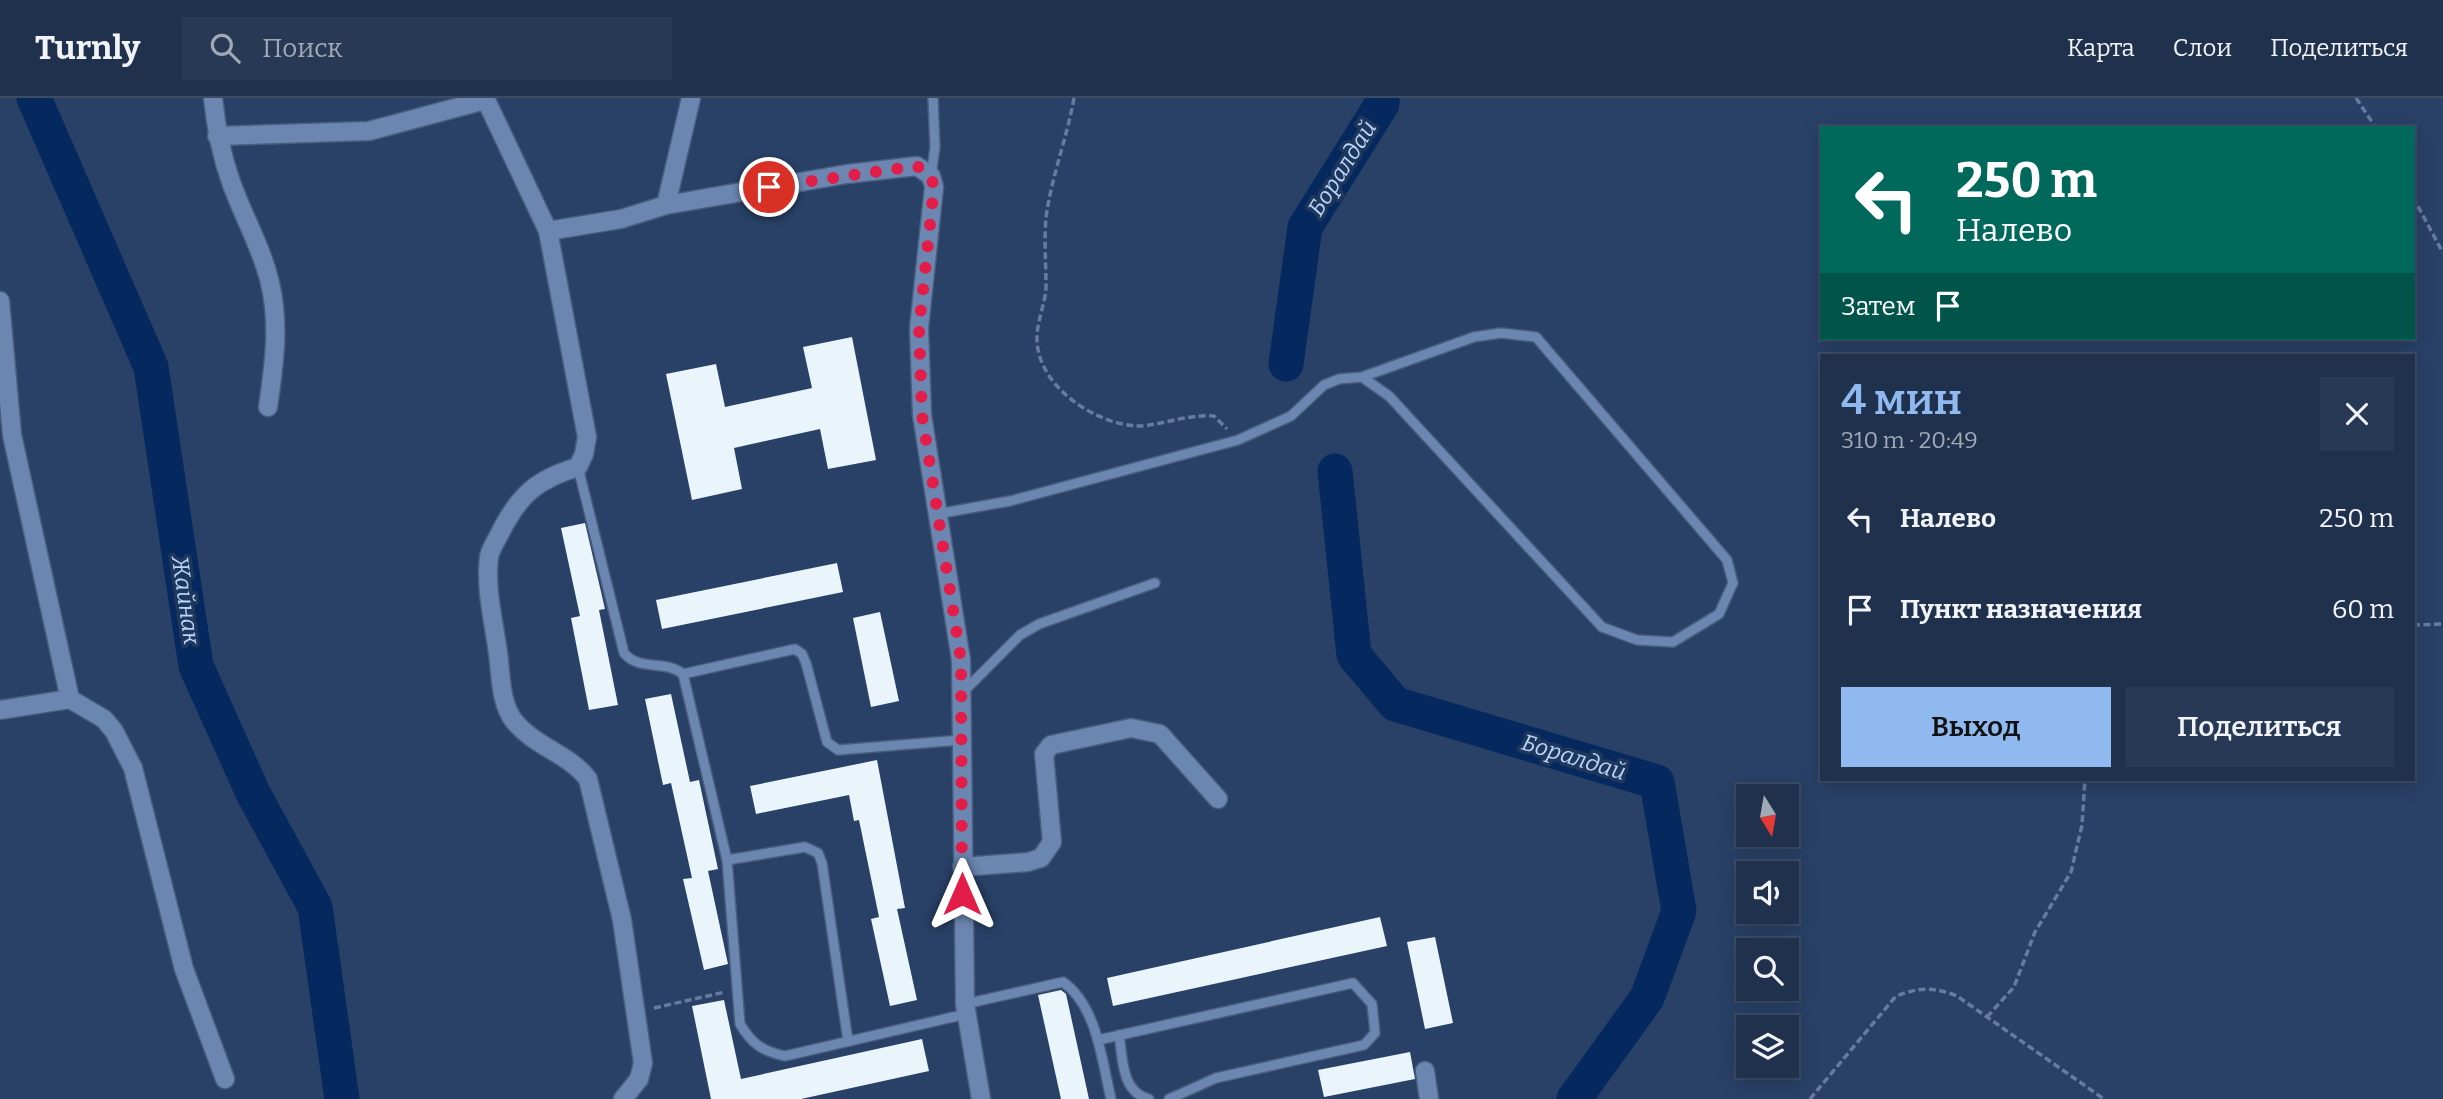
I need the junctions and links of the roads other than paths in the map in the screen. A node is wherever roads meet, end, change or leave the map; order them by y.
1 (213, 98) edge
2 (691, 98) edge
3 (933, 98) edge
4 (485, 99) edge
5 (217, 136) junction
6 (931, 176) junction
7 (666, 205) junction
8 (548, 231) junction
9 (0, 301) edge
10 (1362, 377) junction
11 (268, 407) dead end
12 (578, 467) junction
13 (937, 514) junction
14 (1155, 583) dead end
15 (683, 674) junction
16 (961, 694) junction
17 (70, 699) junction
18 (0, 710) edge
19 (961, 740) junction
20 (1217, 799) dead end
21 (727, 860) junction
22 (962, 867) junction
23 (966, 1009) junction
24 (1119, 1035) junction
25 (1098, 1040) junction
26 (848, 1041) junction
27 (1425, 1071) dead end
28 (225, 1079) dead end
29 (623, 1099) edge
30 (981, 1099) edge
31 (1111, 1099) edge
32 (1149, 1099) edge
33 (1169, 1099) edge
34 (1429, 1099) edge

1 - 5 street
2 - 7 street
3 - 6 lane
4 - 5 street
4 - 8 street
5 - 11 street
6 - 7 street
6 - 13 street
7 - 8 street
8 - 12 street
9 - 17 street
10 - 10 lane
10 - 13 lane
12 - 15 lane
12 - 29 street
13 - 16 street
14 - 16 lane
15 - 19 lane
15 - 21 lane
16 - 19 street
17 - 18 street
17 - 28 street
19 - 22 street
20 - 22 street
21 - 26 lane
21 - 26 lane
22 - 23 street
23 - 25 lane
23 - 26 lane
23 - 30 street
24 - 25 lane
24 - 32 lane
24 - 33 lane
25 - 31 lane
27 - 34 street

